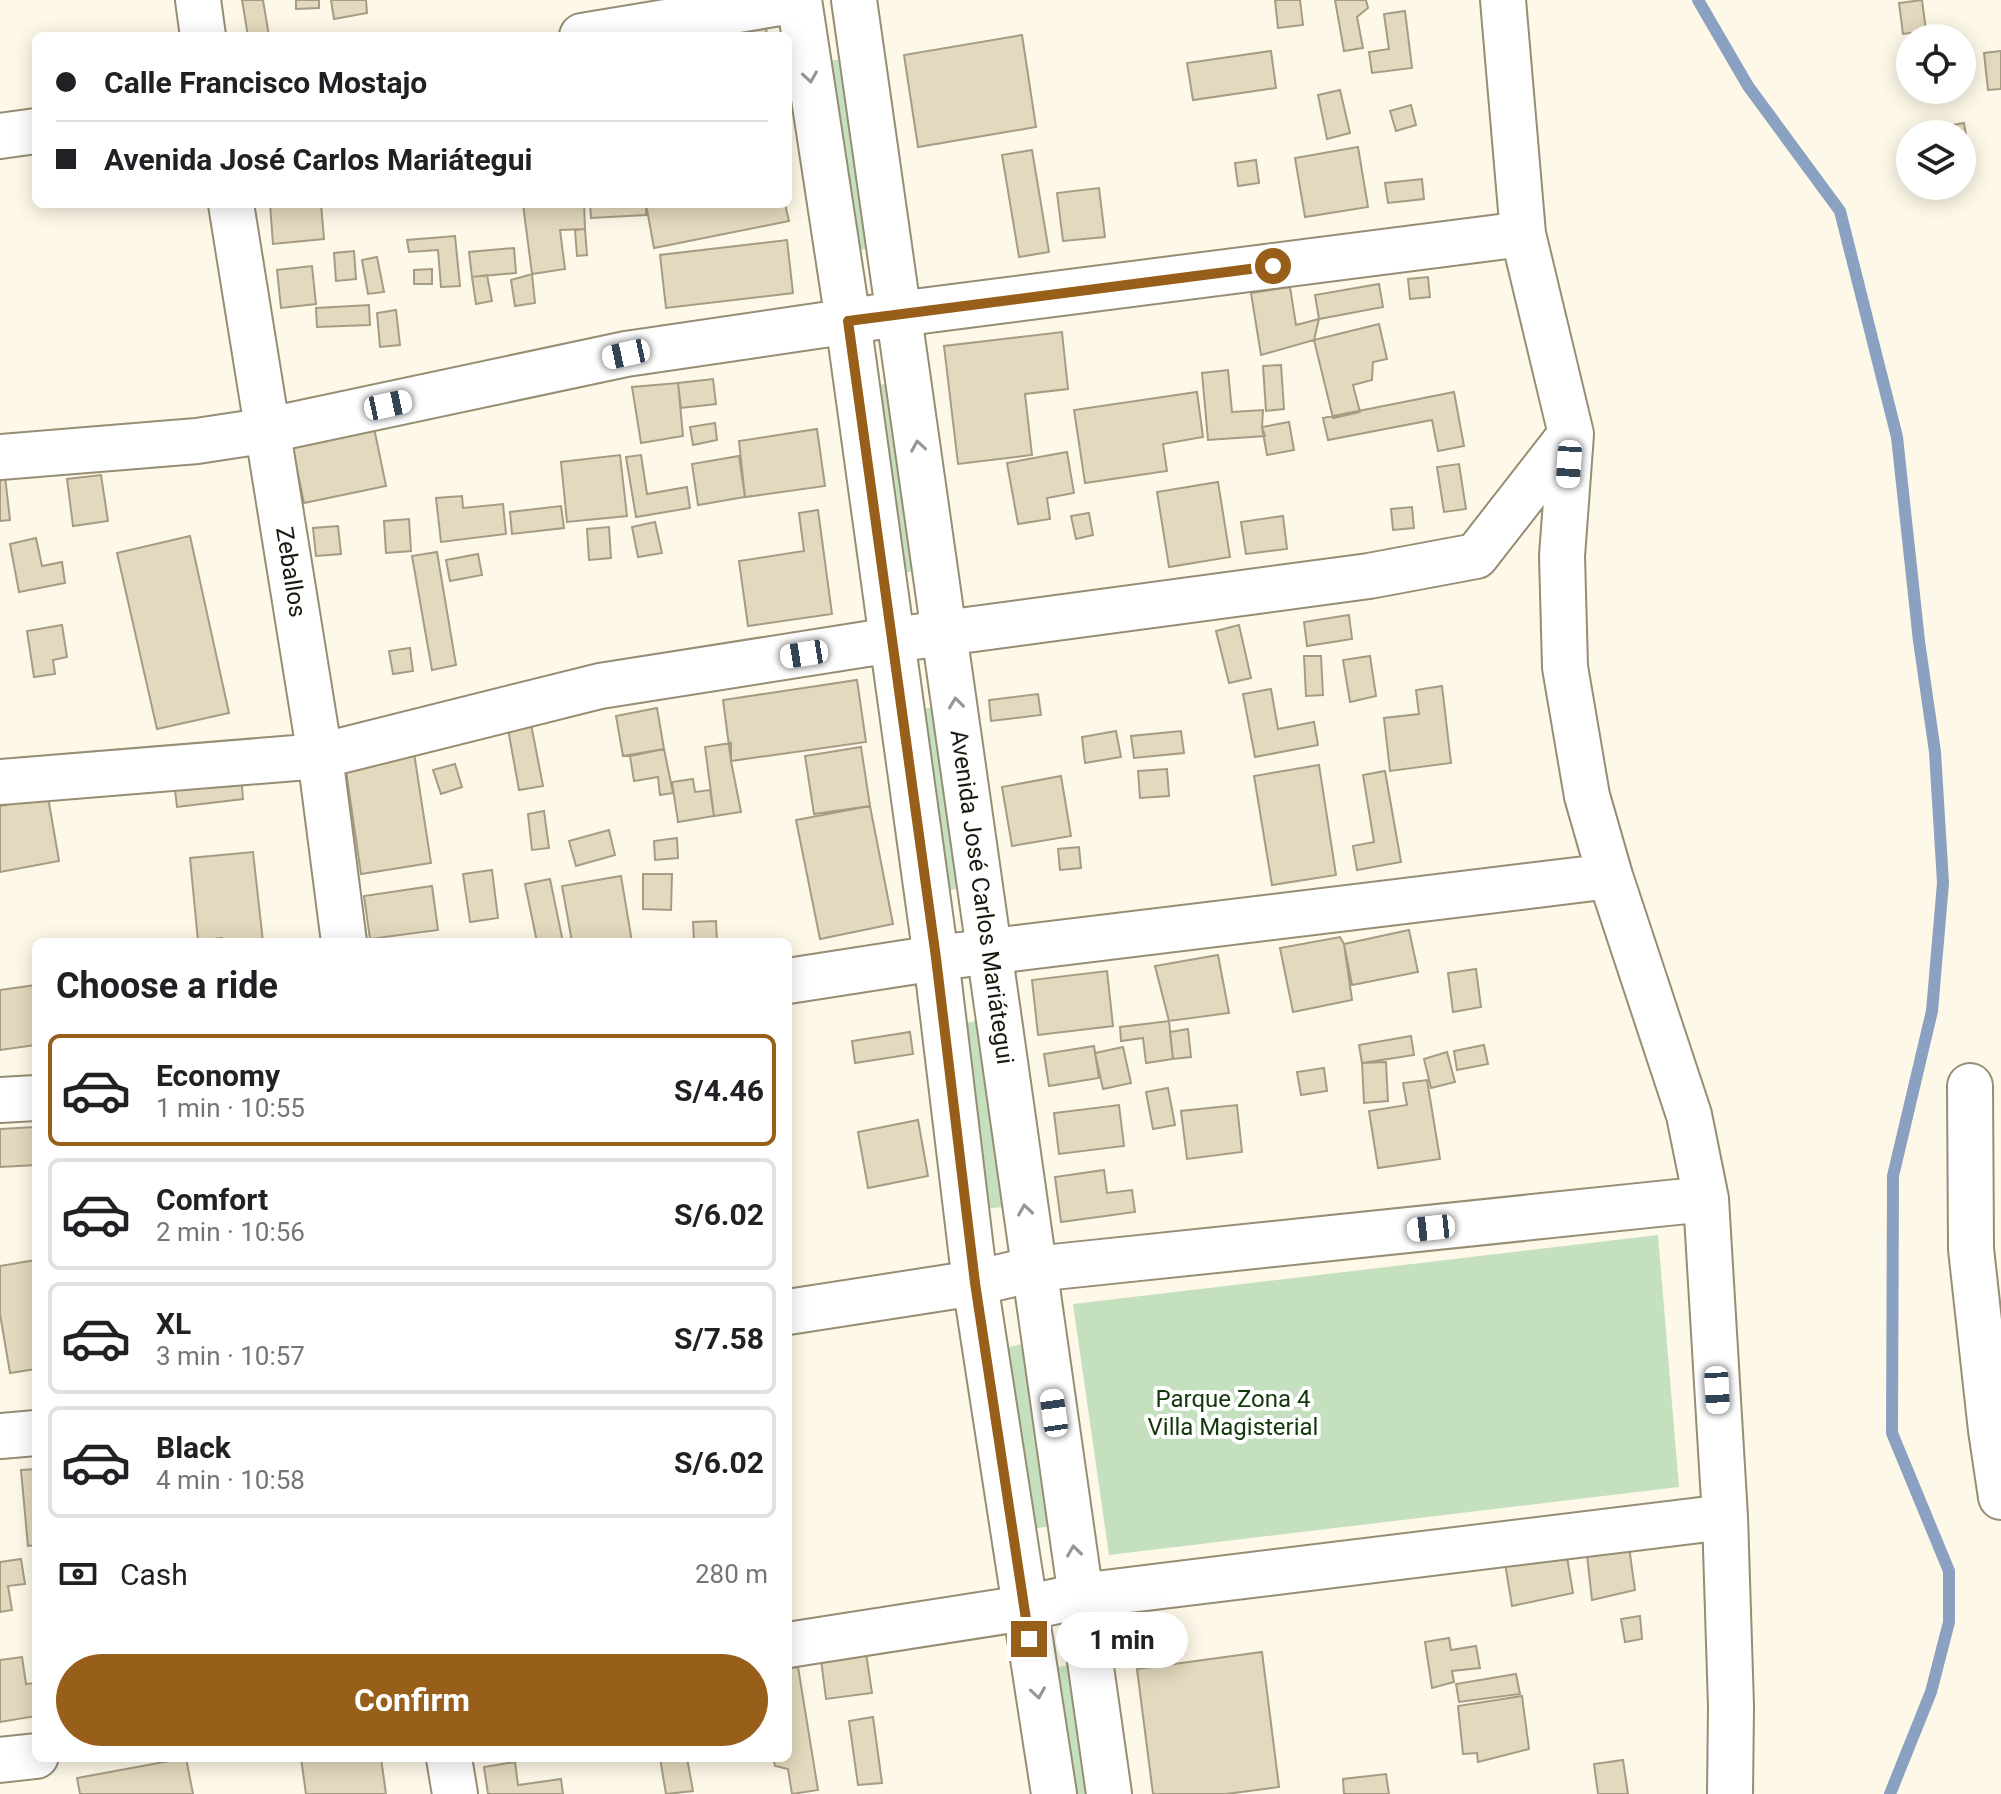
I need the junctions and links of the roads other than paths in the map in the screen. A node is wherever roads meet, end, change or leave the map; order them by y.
1 (198, 0) edge
2 (799, 0) edge
3 (854, 0) edge
4 (1503, 0) edge
5 (202, 32) edge
6 (606, 32) edge
7 (32, 132) edge
8 (0, 136) edge
9 (232, 208) edge
10 (1523, 234) junction
11 (898, 314) junction
12 (848, 321) junction
13 (269, 430) junction
14 (1571, 434) junction
15 (0, 457) edge
16 (946, 635) junction
17 (892, 640) junction
18 (320, 756) junction
19 (0, 782) edge
20 (1610, 876) junction
21 (343, 938) edge
22 (988, 954) junction
23 (936, 958) junction
24 (792, 980) edge
25 (1970, 1086) dead end
26 (32, 1098) edge
27 (0, 1100) edge
28 (1706, 1199) junction
29 (1034, 1269) junction
30 (975, 1283) junction
31 (792, 1311) edge
32 (32, 1433) edge
33 (0, 1436) edge
34 (2001, 1497) edge
35 (1725, 1517) junction
36 (1080, 1596) junction
37 (1025, 1608) junction
38 (792, 1644) edge
39 (32, 1756) edge
40 (0, 1760) edge
41 (450, 1762) edge
42 (455, 1794) edge
43 (1054, 1794) edge
44 (1109, 1794) edge
45 (1730, 1794) edge

1 - 5 street
2 - 6 street
2 -> 12 street
3 - 11 street, Avenida José Carlos Mariátegui
4 - 10 street
7 - 8 street
9 - 13 street, Zeballos
10 - 11 street
10 - 14 street
11 - 12 street
16 -> 11 street, Avenida José Carlos Mariátegui
12 - 13 street
12 - 17 street
13 - 15 street
13 - 18 street, Zeballos
14 - 16 street
14 - 20 street
16 - 17 street
22 -> 16 street, Avenida José Carlos Mariátegui
17 - 18 street
17 - 23 street
18 - 19 street
18 - 21 street, Zeballos
20 - 22 street
20 - 28 street
22 - 23 street
29 -> 22 street, Avenida José Carlos Mariátegui
23 - 24 street
23 - 30 street
25 - 34 street
26 - 27 street
28 - 29 street
28 - 35 street
29 - 30 street
36 -> 29 street, Avenida José Carlos Mariátegui
30 - 31 street
30 - 37 street
32 - 33 street
35 - 36 street
35 - 45 street
36 - 37 street
36 - 44 street, Avenida José Carlos Mariátegui
37 - 38 street
37 -> 43 street
39 - 40 street
41 - 42 street

